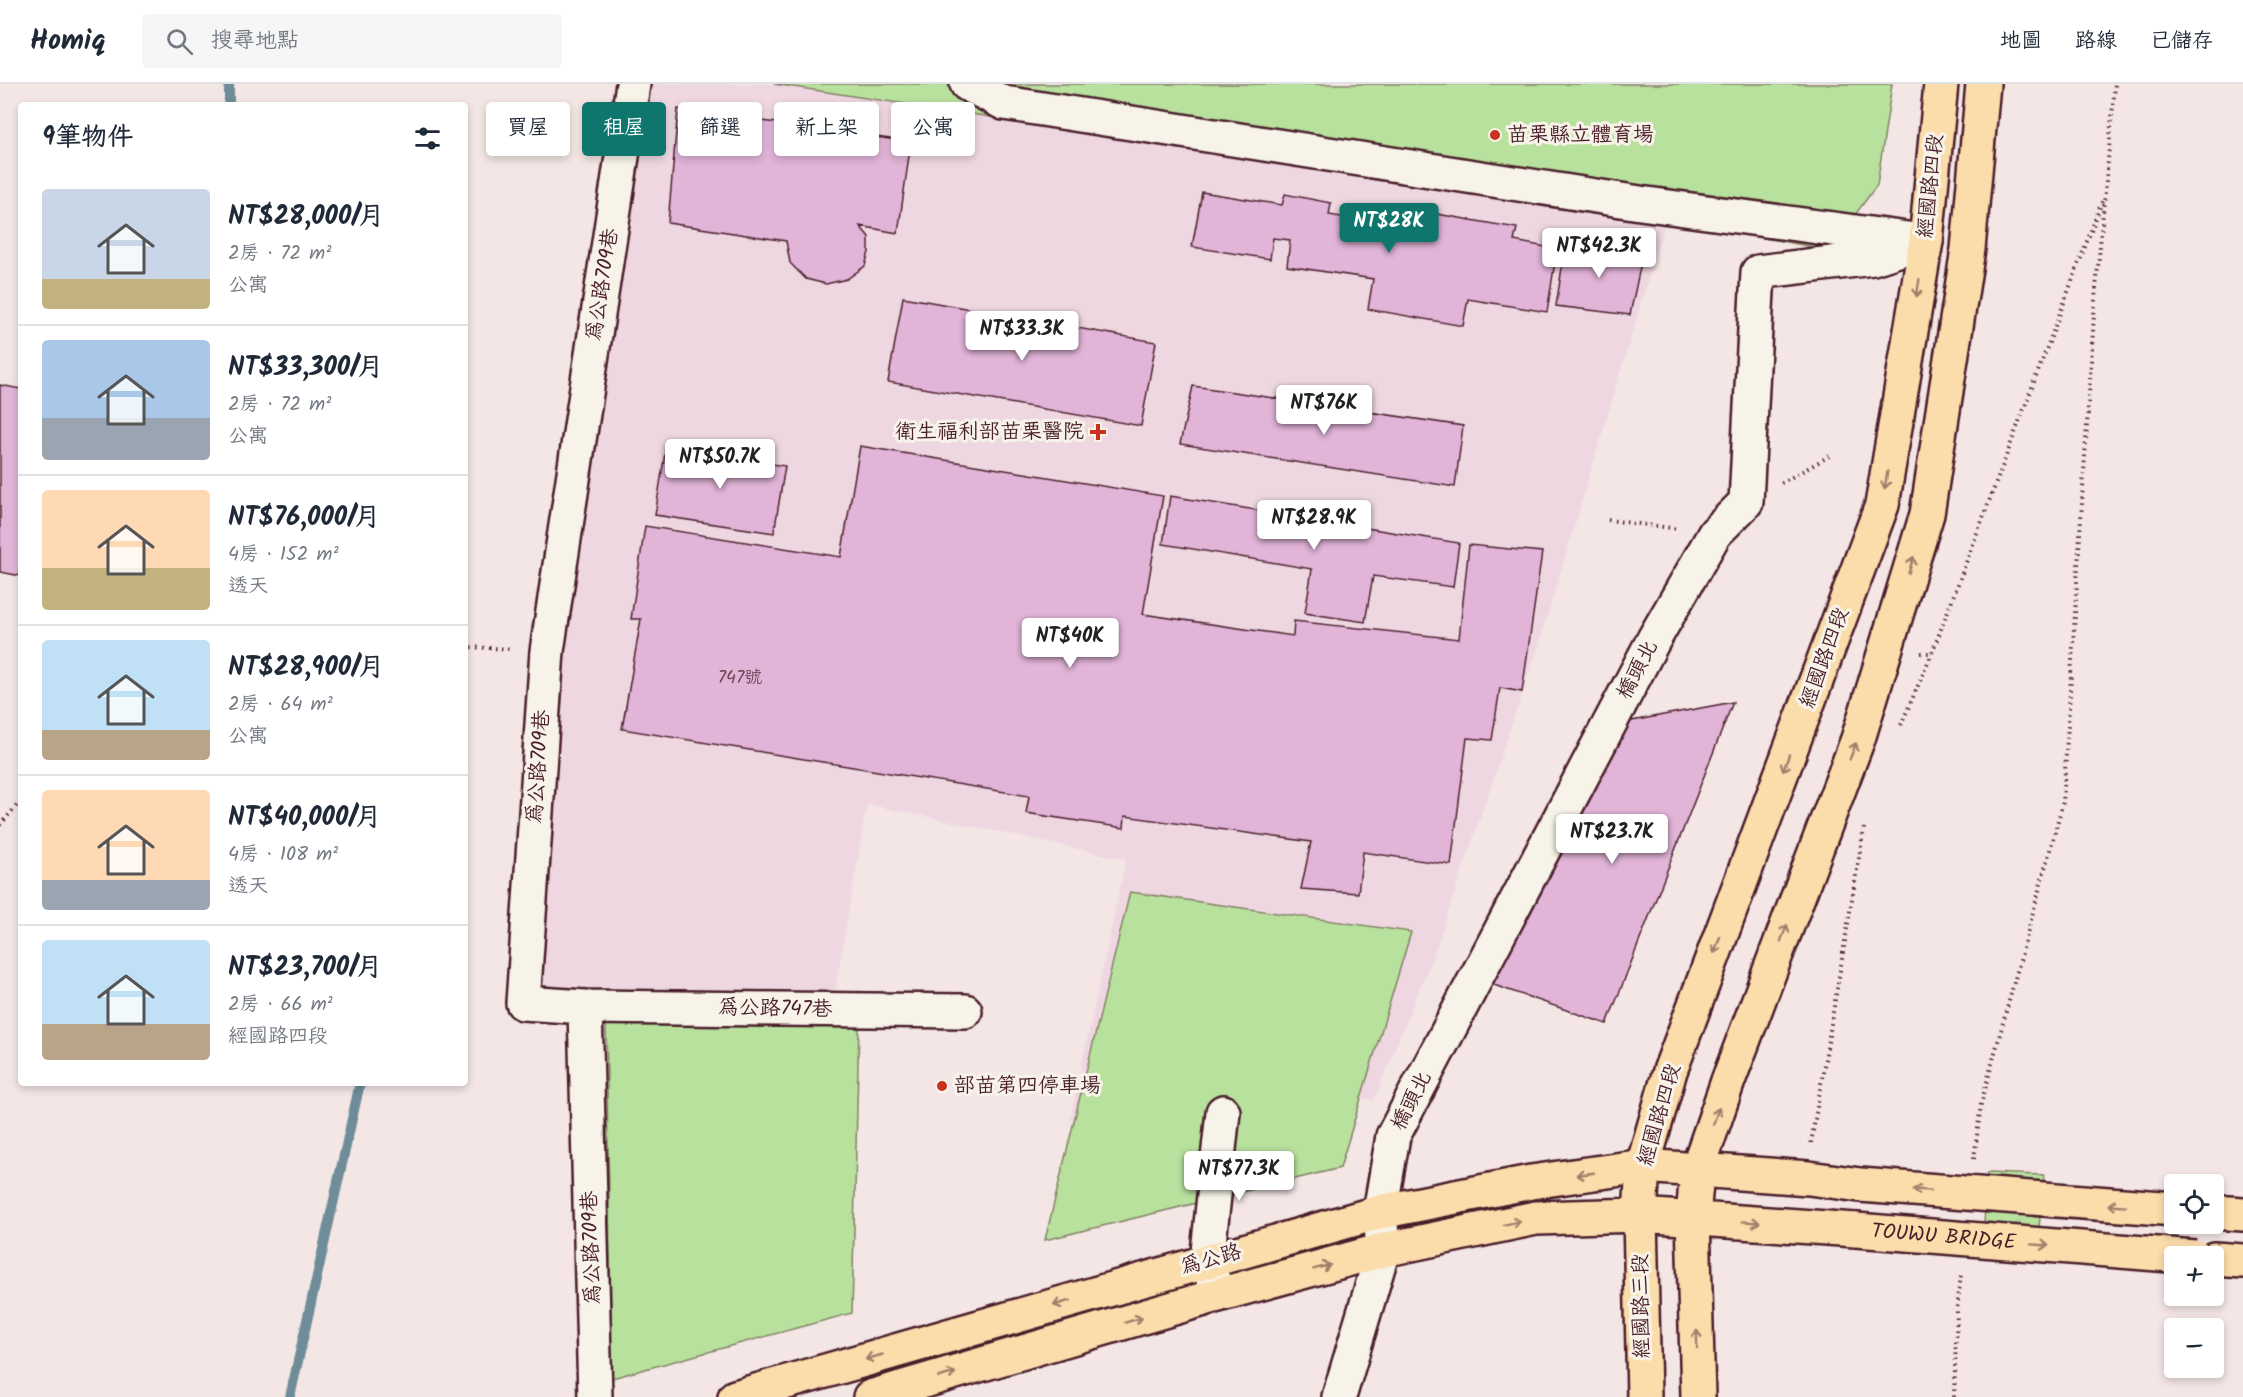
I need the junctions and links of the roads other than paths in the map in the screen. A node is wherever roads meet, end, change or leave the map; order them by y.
1 (633, 84) edge
2 (967, 84) edge
3 (1941, 84) edge
4 (1983, 84) edge
5 (1926, 241) junction
6 (1968, 249) junction
7 (585, 1007) junction
8 (965, 1011) dead end
9 (1223, 1112) dead end
10 (1643, 1166) junction
11 (1697, 1171) junction
12 (2164, 1208) edge
13 (1380, 1212) junction
14 (2224, 1213) edge
15 (2243, 1214) edge
16 (1640, 1215) junction
17 (1693, 1218) junction
18 (1383, 1250) junction
19 (2164, 1255) edge
20 (2224, 1259) edge
21 (1207, 1261) junction
22 (2243, 1261) edge
23 (1218, 1295) junction
24 (596, 1397) edge
25 (735, 1397) edge
26 (870, 1397) edge
27 (1339, 1397) edge
28 (1644, 1397) edge
29 (1698, 1397) edge

1 - 7 street, 為公路709巷
2 - 5 street
3 - 5 main road, 經國路四段
4 - 6 main road, 經國路四段
5 - 6 main road
5 -> 10 main road, 經國路四段
5 - 13 street, 橋頭北
11 -> 6 main road, 經國路四段
7 - 8 street, 為公路747巷
7 - 24 street, 為公路709巷
9 - 21 street
10 - 11 main road, 為公路
10 -> 13 main road, 為公路
10 - 16 main road, 經國路四段
12 -> 11 main road, bridge
11 - 17 main road, 經國路四段
13 - 18 street, 橋頭北
13 - 21 main road, 為公路
14 - 15 main road
16 - 17 main road, 為公路
18 -> 16 main road, 為公路
16 - 28 main road, 經國路三段
17 -> 19 main road, TOUWU BRIDGE, bridge
29 -> 17 main road
23 -> 18 main road, 為公路
18 - 27 street
20 - 22 main road
21 - 23 street
21 -> 25 main road, 為公路
26 -> 23 main road, 為公路

